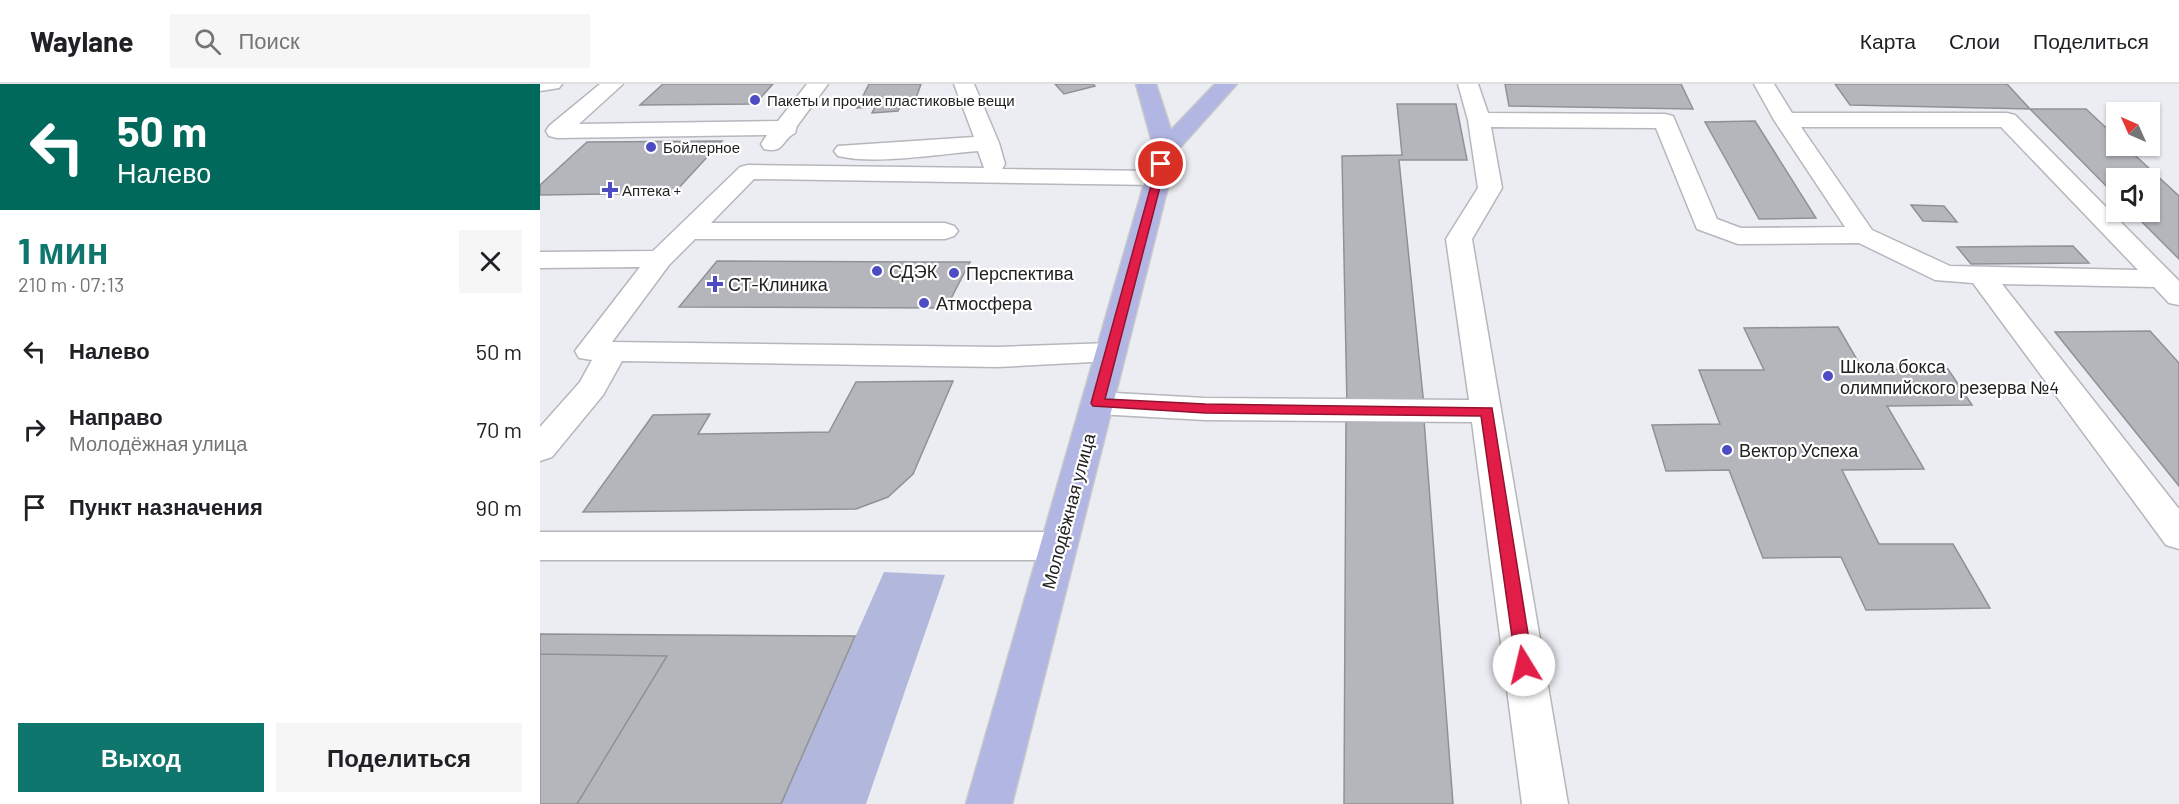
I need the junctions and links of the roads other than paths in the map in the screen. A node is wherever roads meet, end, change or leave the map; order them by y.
1 (552, 84) edge
2 (613, 84) edge
3 (818, 84) edge
4 (964, 84) edge
5 (1146, 84) edge
6 (1227, 84) edge
7 (1468, 84) edge
8 (1764, 84) edge
9 (540, 85) edge
10 (1479, 120) junction
11 (1785, 120) junction
12 (787, 128) junction
13 (546, 136) edge
14 (988, 143) junction
15 (768, 149) junction
16 (1166, 149) junction
17 (748, 172) junction
18 (996, 175) junction
19 (1157, 178) junction
20 (689, 231) junction
21 (945, 231) dead end
22 (1863, 235) junction
23 (660, 259) junction
24 (540, 260) edge
25 (1982, 276) junction
26 (2171, 288) edge
27 (612, 351) junction
28 (1110, 352) junction
29 (1097, 403) junction
30 (1487, 411) junction
31 (540, 449) edge
32 (2179, 535) edge
33 (540, 546) edge
34 (1059, 546) junction
35 (989, 804) edge
36 (1545, 804) edge

1 - 9 lane
2 - 13 lane
3 - 12 lane
4 - 14 lane
5 - 16 main road
6 - 16 main road, Молодёжная улица
7 - 10 lane
8 - 11 lane
10 - 22 lane
10 - 30 lane
11 - 22 lane
11 - 26 lane
12 - 13 lane
12 - 15 lane
14 - 15 lane
14 - 18 lane
15 - 17 lane
16 - 19 main road, Молодёжная улица
17 - 18 lane
17 - 20 lane
18 - 19 lane
19 - 28 main road, Молодёжная улица
20 - 21 lane
20 - 23 lane
22 - 25 lane
23 - 24 lane
23 - 27 lane
25 - 26 lane
25 - 32 lane
27 - 28 lane
27 - 31 lane
28 - 29 main road, Молодёжная улица
29 - 30 lane
29 - 34 main road, Молодёжная улица
30 - 36 lane
33 - 34 lane
34 - 35 main road, Молодёжная улица

